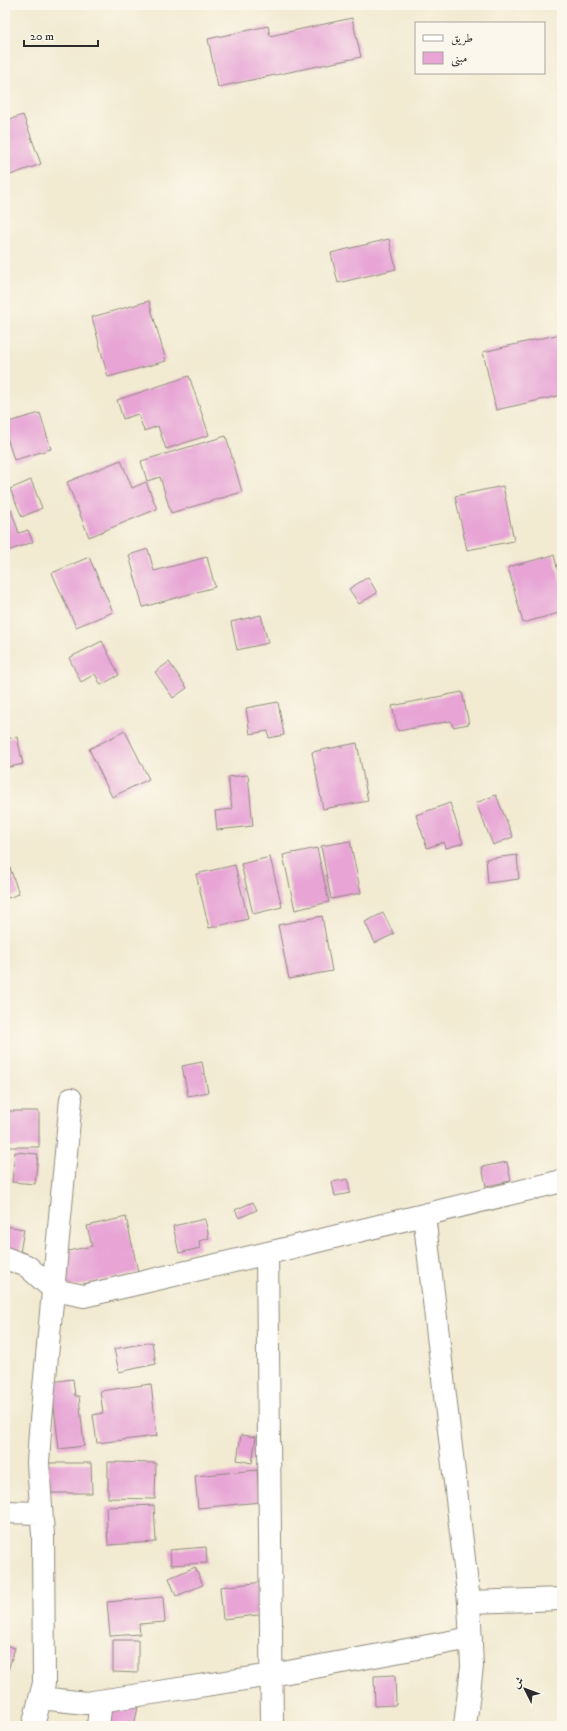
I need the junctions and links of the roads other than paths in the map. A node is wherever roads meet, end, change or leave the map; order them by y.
1 (71, 1099) dead end
2 (562, 1181) edge
3 (424, 1215) junction
4 (267, 1253) junction
5 (5, 1258) edge
6 (54, 1290) junction
7 (5, 1512) edge
8 (40, 1513) junction
9 (562, 1599) edge
10 (469, 1602) junction
11 (471, 1638) junction
12 (272, 1675) junction
13 (40, 1698) junction
14 (101, 1701) junction
15 (33, 1726) edge
16 (98, 1726) edge
17 (272, 1726) edge
18 (465, 1726) edge

1 - 6 street
2 - 3 street
3 - 4 street
3 - 10 street
4 - 6 street
4 - 12 street
5 - 6 street
6 - 8 street
7 - 8 street
8 - 13 street
9 - 10 street
10 - 11 street
11 - 12 street
11 - 18 street
12 - 14 street
12 - 17 street
13 - 14 street
13 - 15 street
14 - 16 street

